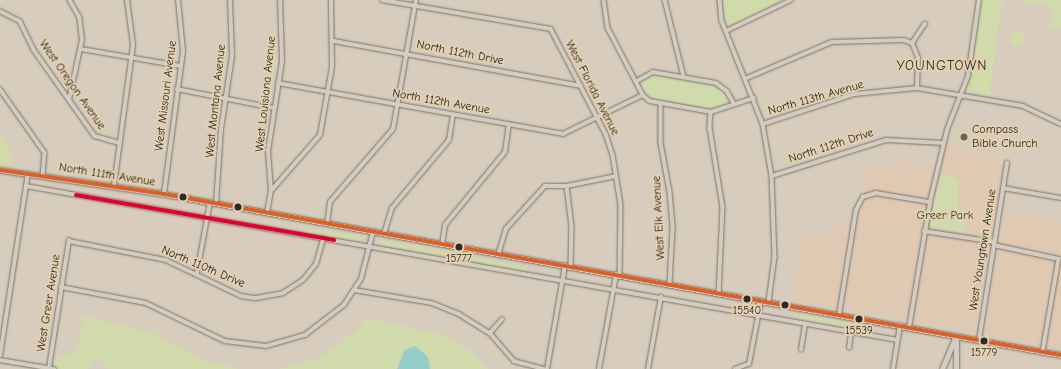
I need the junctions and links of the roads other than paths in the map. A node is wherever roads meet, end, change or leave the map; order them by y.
1 (70, 0) edge
2 (127, 0) edge
3 (178, 0) edge
4 (230, 0) edge
5 (280, 0) edge
6 (331, 0) edge
7 (382, 0) edge
8 (416, 0) edge
9 (604, 0) edge
10 (665, 0) edge
11 (720, 0) edge
12 (791, 0) edge
13 (979, 0) edge
14 (415, 6) junction
15 (0, 11) edge
16 (925, 24) dead end
17 (726, 31) junction
18 (334, 41) junction
19 (912, 43) junction
20 (81, 48) junction
21 (406, 54) junction
22 (131, 57) junction
23 (181, 66) junction
24 (684, 77) junction
25 (748, 78) junction
26 (636, 81) junction
27 (278, 83) junction
28 (581, 86) junction
29 (917, 88) junction
30 (0, 89) edge
31 (177, 89) junction
32 (329, 92) junction
33 (643, 95) junction
34 (963, 95) junction
35 (226, 98) junction
36 (754, 98) junction
37 (69, 100) junction
38 (661, 103) junction
39 (734, 103) junction
40 (398, 104) junction
41 (274, 108) junction
42 (711, 112) junction
43 (453, 115) junction
44 (598, 119) junction
45 (763, 124) junction
46 (1061, 124) edge
47 (509, 125) junction
48 (120, 143) junction
49 (943, 143) junction
50 (1007, 163) dead end
51 (0, 170) edge
52 (28, 174) junction
53 (43, 176) junction
54 (616, 176) junction
55 (772, 176) junction
56 (26, 186) junction
57 (114, 186) junction
58 (567, 186) junction
59 (1003, 188) junction
60 (271, 191) junction
61 (164, 194) junction
62 (1061, 198) edge
63 (210, 202) junction
64 (930, 202) junction
65 (216, 204) junction
66 (267, 212) junction
67 (207, 218) junction
68 (327, 224) junction
69 (924, 231) junction
70 (373, 232) junction
71 (384, 234) junction
72 (323, 239) junction
73 (69, 241) joint
74 (994, 243) junction
75 (442, 245) junction
76 (370, 247) junction
77 (498, 255) junction
78 (568, 267) junction
79 (197, 273) junction
80 (618, 276) junction
81 (563, 280) junction
82 (670, 285) junction
83 (61, 287) junction
84 (614, 287) junction
85 (354, 290) junction
86 (718, 294) junction
87 (661, 297) junction
88 (761, 301) junction
89 (769, 302) junction
90 (839, 315) junction
91 (758, 316) junction
92 (502, 320) dead end
93 (805, 324) junction
94 (900, 326) junction
95 (909, 328) junction
96 (490, 333) junction
97 (851, 333) junction
98 (956, 336) junction
99 (898, 340) junction
100 (979, 340) junction
101 (849, 348) dead end
102 (801, 350) dead end
103 (1043, 352) junction
104 (1061, 355) edge
105 (0, 356) edge
106 (0, 360) edge
107 (48, 368) junction
108 (54, 369) edge
109 (544, 369) edge
110 (547, 369) edge
111 (599, 369) edge
112 (648, 369) edge
113 (735, 369) edge
114 (893, 369) edge
115 (942, 369) edge
116 (956, 369) edge

1 - 20 street
2 - 22 street
3 - 23 street, West Missouri Avenue
4 - 35 street, West Montana Avenue
5 - 27 street, West Louisiana Avenue
6 - 18 street
7 - 14 street
8 - 14 street
9 - 26 street
10 - 24 street
11 - 17 street
12 - 17 street
13 - 34 street
14 - 21 street
14 - 28 street, West Florida Avenue
15 - 37 street, West Oregon Avenue
16 - 19 street
17 - 25 street
18 - 21 street, North 112th Drive
18 - 32 street
19 - 25 street
19 - 29 street
20 - 22 street
20 - 37 street
21 - 28 street, North 112th Drive
21 - 40 street
22 - 23 street
22 - 48 street
23 - 31 street, West Missouri Avenue
24 - 26 street
24 - 39 street
25 - 36 street
26 - 33 street
27 - 32 street, North 112th Avenue
27 - 41 street, West Louisiana Avenue
28 - 44 street, West Florida Avenue
29 - 34 street, North 113th Avenue
29 - 45 street, North 113th Avenue
30 - 53 street
31 - 35 street
31 - 61 street, West Missouri Avenue
32 - 40 street, North 112th Avenue
32 - 60 street
33 - 38 street
33 - 44 street, North 112th Avenue
34 - 46 street, North 113th Avenue
34 - 49 street
35 - 41 street
35 - 65 street, West Montana Avenue
36 - 39 street, North 113th Avenue
36 - 45 street
37 - 48 street, West Oregon Avenue
38 - 42 street
38 - 82 street, West Elk Avenue
39 - 42 street, North 113th Avenue
40 - 43 street, North 112th Avenue
40 - 68 street
41 - 60 street, West Louisiana Avenue
42 - 86 street
43 - 47 street, North 112th Avenue
43 - 71 street
44 - 47 street, North 112th Avenue
44 - 54 street, West Florida Avenue
45 - 55 street
47 - 75 street
48 - 57 street
49 - 55 street, North 112th Drive
49 - 64 street
50 - 59 street, West Youngtown Avenue
51 - 52 street, North 111th Avenue
52 - 53 street, North 111th Avenue
52 - 56 street
53 - 57 street, North 111th Avenue
54 - 58 street
54 - 80 street, West Florida Avenue
55 - 89 street
56 - 67 street, North 111th Avenue
56 - 105 street
57 - 61 street, North 111th Avenue
58 - 77 street
58 - 78 street
59 - 62 street
59 - 74 street, West Youngtown Avenue
60 - 66 street, West Louisiana Avenue
61 - 63 street, North 111th Avenue
63 - 65 street, North 111th Avenue
63 - 67 street
64 - 69 street
64 - 90 street
65 - 66 street, North 111th Avenue
66 - 68 street, North 111th Avenue
67 - 72 street, North 111th Avenue
67 - 79 street
68 - 70 street, North 111th Avenue
69 - 74 street
69 - 95 street
70 - 71 street, North 111th Avenue
70 - 76 street
71 - 75 street, North 111th Avenue
72 - 76 street, North 111th Avenue
72 - 79 street, North 110th Drive
73 - 79 street, North 110th Drive
73 - 83 street, West Greer Avenue
74 - 100 street, West Youngtown Avenue
74 - 103 street
75 - 77 street, North 111th Avenue
76 - 81 street, North 111th Avenue
76 - 85 street
77 - 78 street, North 111th Avenue
78 - 80 street, North 111th Avenue
78 - 81 street
80 - 82 street, North 111th Avenue
80 - 84 street, West Florida Avenue
81 - 84 street, North 111th Avenue
81 - 110 street
82 - 86 street, North 111th Avenue
83 - 85 street
83 - 107 street, West Greer Avenue
84 - 87 street, North 111th Avenue
84 - 111 street, West Florida Avenue
85 - 96 street
86 - 88 street, North 111th Avenue
87 - 91 street, North 111th Avenue
87 - 112 street
88 - 89 street, North 111th Avenue
88 - 91 street
89 - 90 street, North 111th Avenue
90 - 94 street, North 111th Avenue
91 - 93 street, North 111th Avenue
91 - 113 street
92 - 96 street
93 - 97 street, North 111th Avenue
93 - 102 street
94 - 95 street, North 111th Avenue
94 - 99 street
95 - 98 street, North 111th Avenue
96 - 109 street
97 - 99 street, North 111th Avenue
97 - 101 street
98 - 100 street, North 111th Avenue
98 - 115 street
98 - 116 street
99 - 114 street
100 - 103 street, North 111th Avenue
103 - 104 street, North 111th Avenue
106 - 107 street
107 - 108 street

